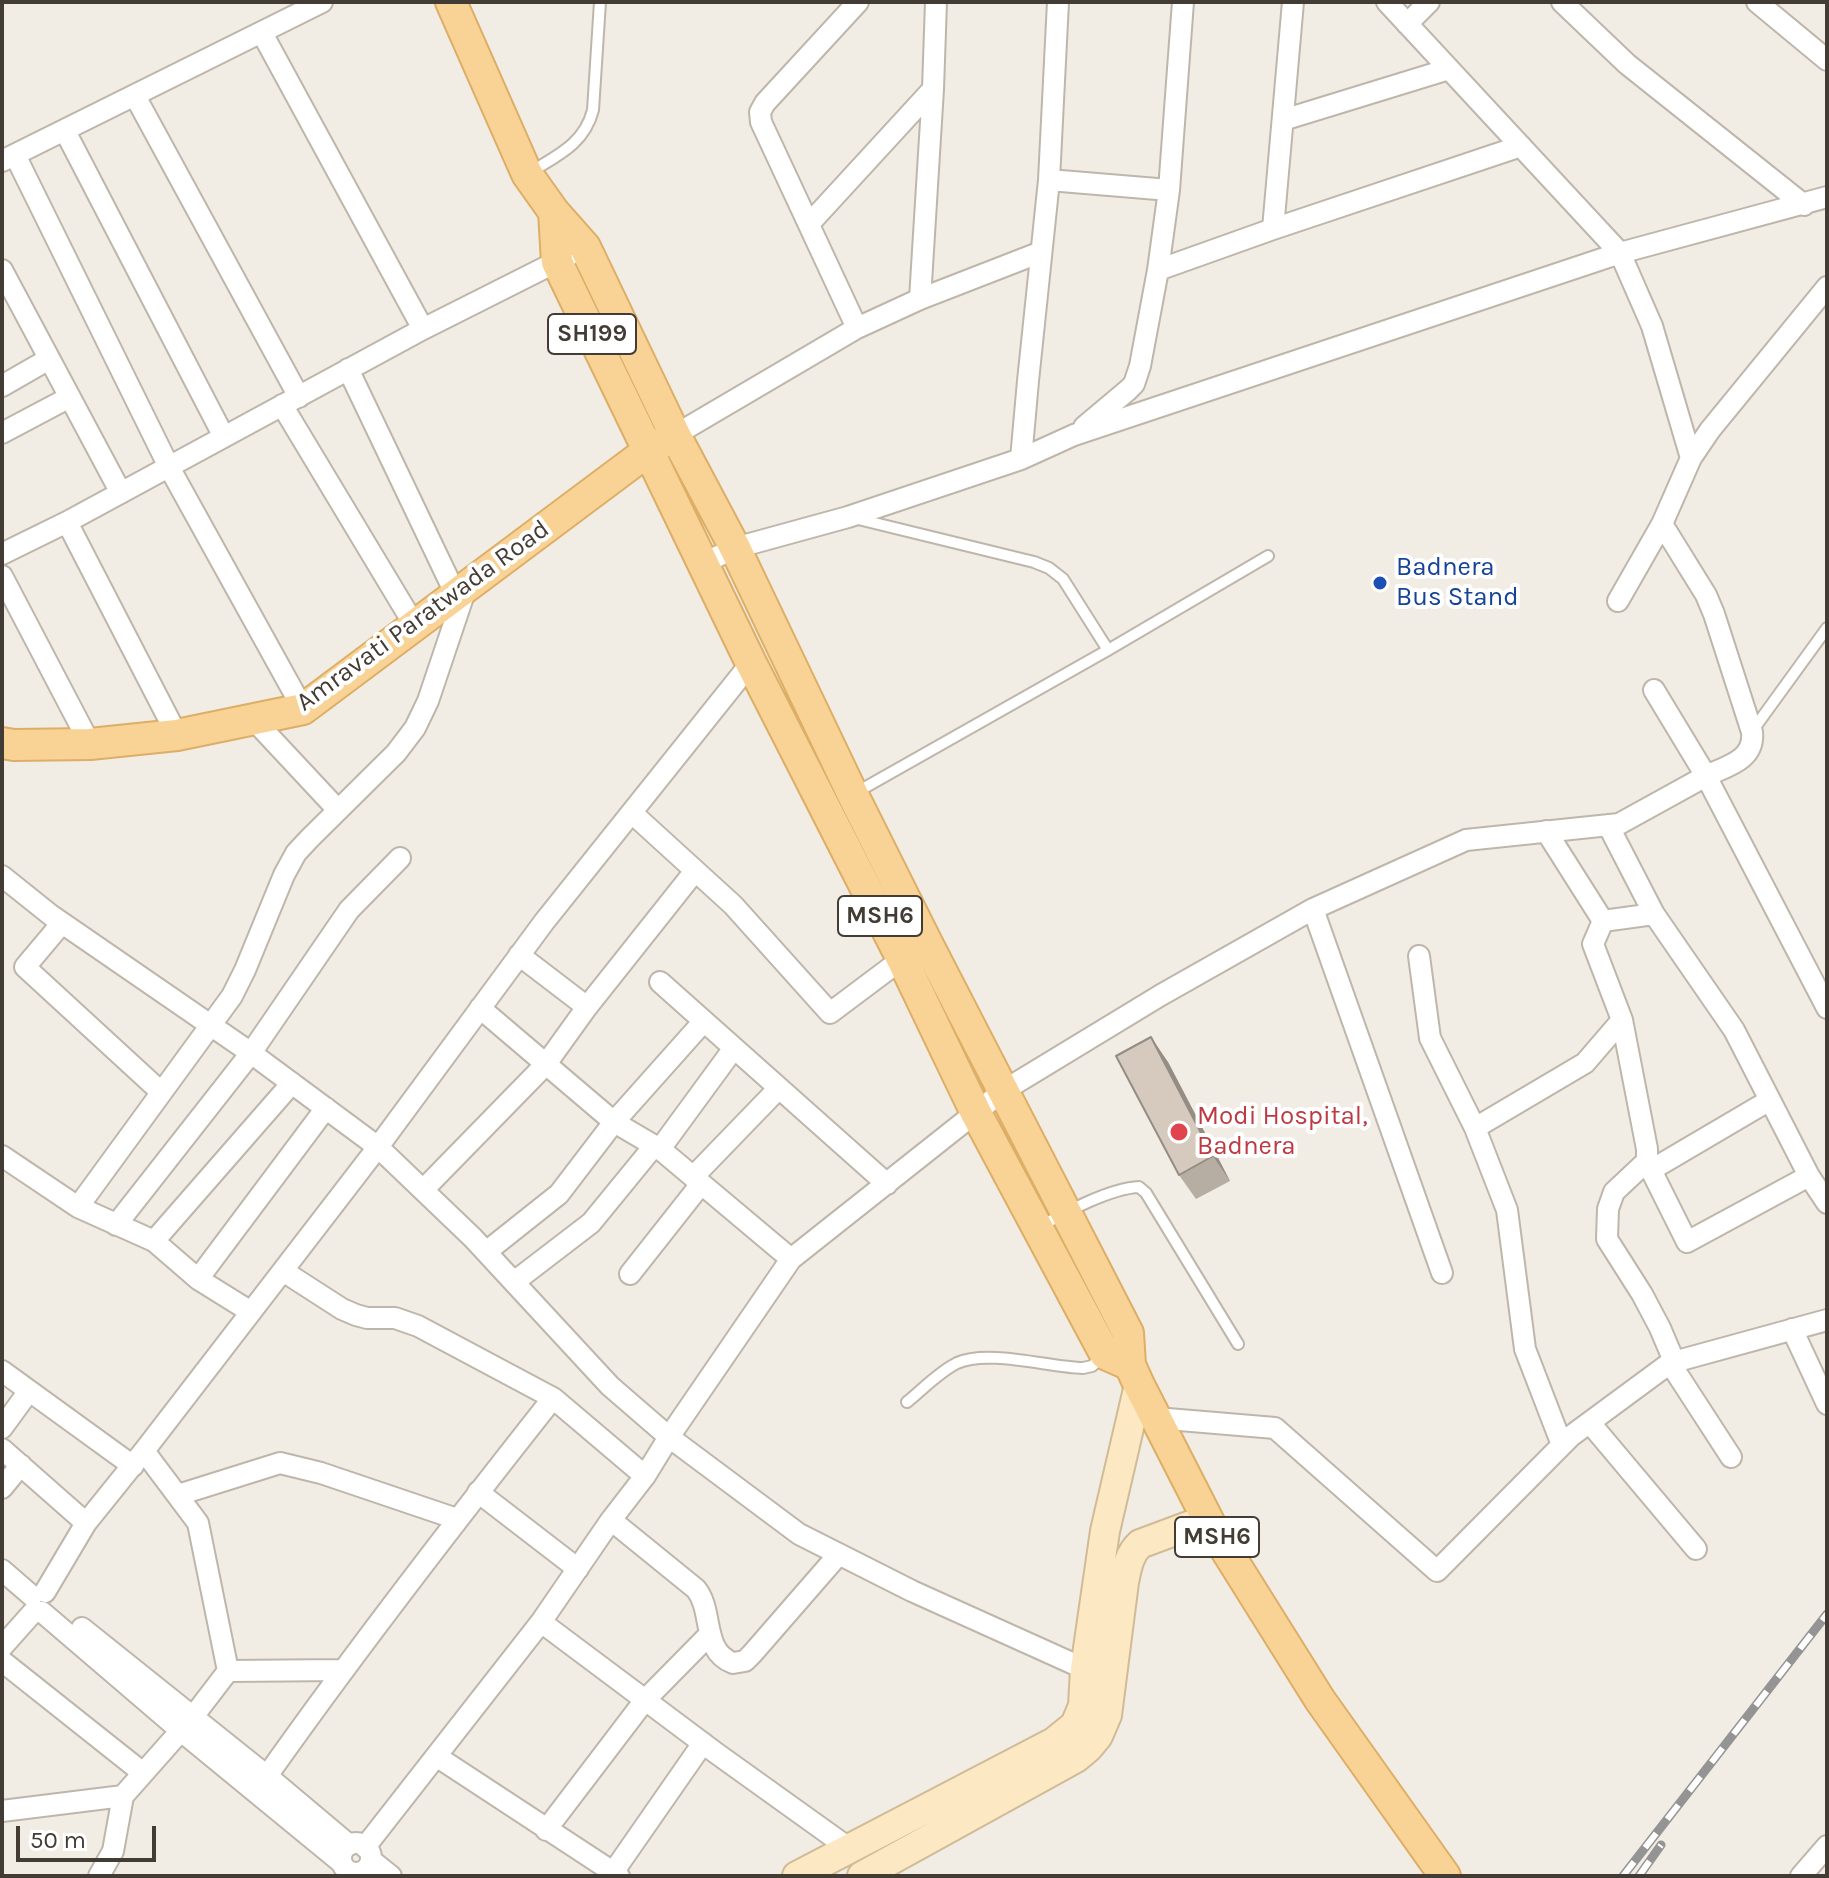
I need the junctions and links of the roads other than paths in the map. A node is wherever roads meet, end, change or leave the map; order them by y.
1 (322, 2) edge
2 (451, 2) edge
3 (600, 2) edge
4 (858, 2) edge
5 (936, 2) edge
6 (1058, 2) edge
7 (1183, 2) edge
8 (1293, 2) edge
9 (1387, 2) edge
10 (1429, 2) edge
11 (1562, 2) edge
12 (1757, 2) edge
13 (1407, 24) junction
14 (262, 33) junction
15 (1827, 60) edge
16 (1449, 69) junction
17 (933, 89) junction
18 (135, 96) junction
19 (1283, 120) junction
20 (65, 131) junction
21 (1521, 146) junction
22 (8, 158) edge
23 (527, 174) junction
24 (1049, 180) junction
25 (1169, 190) junction
26 (1827, 197) edge
27 (1804, 205) junction
28 (554, 212) junction
29 (809, 224) junction
30 (1273, 229) junction
31 (585, 247) junction
32 (1041, 252) junction
33 (1620, 253) junction
34 (557, 262) junction
35 (2, 270) edge
36 (1158, 270) junction
37 (1827, 287) edge
38 (920, 299) junction
39 (857, 328) junction
40 (423, 329) junction
41 (49, 359) junction
42 (348, 369) junction
43 (2, 386) edge
44 (70, 397) junction
45 (290, 401) junction
46 (2, 433) edge
47 (675, 435) junction
48 (1074, 435) junction
49 (224, 437) junction
50 (648, 451) junction
51 (1691, 458) junction
52 (1021, 459) junction
53 (169, 467) junction
54 (121, 493) junction
55 (848, 517) junction
56 (67, 522) junction
57 (1662, 524) junction
58 (735, 548) junction
59 (2, 554) edge
60 (1268, 556) dead end
61 (704, 563) junction
62 (2, 576) edge
63 (461, 591) junction
64 (1618, 601) dead end
65 (9, 608) edge
66 (415, 626) junction
67 (1827, 628) edge
68 (1108, 650) junction
69 (751, 663) junction
70 (1654, 690) dead end
71 (303, 709) junction
72 (253, 719) junction
73 (1752, 732) junction
74 (177, 735) junction
75 (2, 743) edge
76 (90, 744) junction
77 (1706, 776) junction
78 (853, 795) junction
79 (825, 809) junction
80 (338, 810) junction
81 (632, 813) junction
82 (1608, 825) junction
83 (1546, 831) junction
84 (400, 858) dead end
85 (695, 871) junction
86 (2, 876) edge
87 (1313, 909) junction
88 (1654, 914) junction
89 (1603, 921) junction
90 (62, 923) junction
91 (519, 955) junction
92 (1419, 956) dead end
93 (902, 959) junction
94 (660, 982) dead end
95 (587, 1007) junction
96 (480, 1008) junction
97 (1827, 1008) edge
98 (1622, 1020) junction
99 (704, 1021) junction
100 (210, 1025) junction
101 (734, 1048) junction
102 (251, 1053) junction
103 (546, 1064) junction
104 (292, 1083) junction
105 (779, 1088) junction
106 (1003, 1091) junction
107 (161, 1092) junction
108 (1770, 1100) junction
109 (326, 1108) junction
110 (976, 1113) junction
111 (614, 1122) junction
112 (1475, 1128) junction
113 (378, 1147) junction
114 (657, 1147) junction
115 (2, 1156) edge
116 (1649, 1165) junction
117 (1809, 1176) junction
118 (697, 1180) junction
119 (887, 1184) junction
120 (423, 1190) junction
121 (1827, 1203) edge
122 (78, 1207) junction
123 (1066, 1211) junction
124 (116, 1225) junction
125 (1038, 1229) junction
126 (154, 1241) junction
127 (486, 1252) junction
128 (791, 1259) junction
129 (283, 1271) junction
130 (1442, 1273) dead end
131 (630, 1274) dead end
132 (198, 1279) junction
133 (514, 1282) junction
134 (251, 1312) junction
135 (1827, 1320) edge
136 (1792, 1329) junction
137 (1238, 1344) dead end
138 (1672, 1362) junction
139 (1125, 1368) junction
140 (2, 1371) edge
141 (29, 1391) junction
142 (553, 1398) junction
143 (907, 1402) dead end
144 (1827, 1404) edge
145 (1156, 1418) junction
146 (1590, 1423) junction
147 (2, 1428) edge
148 (669, 1437) junction
149 (1562, 1445) junction
150 (2, 1449) edge
151 (1731, 1457) dead end
152 (138, 1459) junction
153 (21, 1465) junction
154 (645, 1476) junction
155 (2, 1488) edge
156 (478, 1492) junction
157 (178, 1495) junction
158 (457, 1519) junction
159 (1207, 1519) junction
160 (611, 1520) junction
161 (86, 1523) junction
162 (1105, 1530) junction
163 (1696, 1549) dead end
164 (1134, 1550) junction
165 (839, 1554) junction
166 (578, 1569) junction
167 (2, 1570) edge
168 (41, 1603) junction
169 (541, 1622) junction
170 (709, 1635) junction
171 (2, 1647) edge
172 (2, 1661) edge
173 (1085, 1669) junction
174 (342, 1670) junction
175 (228, 1671) junction
176 (645, 1700) junction
177 (187, 1724) junction
178 (703, 1743) junction
179 (436, 1756) junction
180 (143, 1773) junction
181 (267, 1776) junction
182 (123, 1796) junction
183 (2, 1811) edge
184 (546, 1830) junction
185 (1827, 1846) edge
186 (850, 1849) junction
187 (353, 1863) edge
188 (617, 1874) edge
189 (99, 1876) edge
190 (391, 1876) edge
191 (797, 1876) edge
192 (862, 1876) edge
193 (1445, 1876) edge
194 (1801, 1876) edge

1 - 14 street
2 - 23 main road, SH199
3 - 23 lane
4 - 29 street
5 - 17 street
6 - 24 street
7 - 25 street
8 - 19 street
9 - 13 street
10 - 13 street
11 - 27 street
12 - 15 street
13 - 16 street
14 - 18 street
14 - 40 street
16 - 19 street
16 - 21 street
17 - 29 street
17 - 38 street
18 - 20 street
18 - 45 street
19 - 30 street
20 - 22 street
20 - 49 street
21 - 30 street
21 - 33 street
22 - 53 street
23 - 28 main road, SH199
24 - 25 street
24 - 32 street
25 - 36 street
26 - 27 street
27 - 33 street
28 - 31 main road, SH199
28 - 34 main road, SH199
29 - 39 street
30 - 36 street
31 - 34 street
31 - 47 main road, SH199
32 - 38 street
32 - 52 street
33 - 48 street
33 - 51 street
34 - 40 street
34 - 50 main road, SH199
35 - 41 street
36 - 48 street
37 - 51 street
38 - 39 street
39 - 47 street
40 - 42 street
41 - 43 street
41 - 44 street
42 - 45 street
42 - 63 street
44 - 46 street
44 - 54 street
45 - 49 street
45 - 66 street
47 - 50 main road, Amravati Paratwada Road
47 - 58 main road, MSH6
48 - 52 street
49 - 53 street
50 - 61 main road, MSH6
50 - 63 main road, Amravati Paratwada Road
51 - 57 street
52 - 55 street
53 - 54 street
53 - 71 street
54 - 56 street
55 - 58 street
55 - 68 lane
56 - 59 street
56 - 74 street
57 - 64 street
57 - 73 street
58 - 61 street
58 - 78 main road, MSH6
60 - 68 lane
61 - 69 main road, MSH6
62 - 65 street
63 - 66 main road, Amravati Paratwada Road
63 - 80 street
65 - 76 street
66 - 71 main road, Amravati Paratwada Road
67 - 73 lane
68 - 78 lane
69 - 79 main road, MSH6
69 - 81 street
70 - 77 street
71 - 72 main road, Amravati Paratwada Road
72 - 74 main road, Amravati Paratwada Road
72 - 80 street
73 - 77 street
74 - 76 main road, Amravati Paratwada Road
75 - 76 main road, Amravati Paratwada Road
77 - 82 street
77 - 97 street
78 - 79 lane
78 - 106 main road, MSH6
79 - 93 main road, MSH6
80 - 100 street
81 - 85 street
81 - 91 street
82 - 83 street
82 - 88 street
83 - 87 street
83 - 89 street
84 - 102 street
85 - 93 street
85 - 95 street
86 - 90 street
87 - 106 street
87 - 130 street
88 - 89 street
88 - 108 street
89 - 98 street
90 - 100 street
90 - 107 street
91 - 95 street
91 - 96 street
92 - 112 street
93 - 110 main road, MSH6
94 - 99 street
95 - 103 street
96 - 103 street
96 - 113 street
98 - 112 street
98 - 116 street
99 - 101 street
99 - 111 street
100 - 102 street
100 - 107 street
101 - 105 street
101 - 114 street
102 - 104 street
102 - 124 street
103 - 111 street
103 - 120 street
104 - 109 street
104 - 126 street
105 - 118 street
105 - 119 street
106 - 110 street
106 - 123 main road, MSH6
107 - 122 street
108 - 116 street
108 - 117 street
109 - 113 street
109 - 132 street
110 - 119 street
110 - 125 main road, MSH6
111 - 114 street
111 - 127 street
112 - 149 street
113 - 120 street
113 - 129 street
114 - 118 street
114 - 133 street
115 - 122 street
116 - 117 street
116 - 138 street
117 - 121 street
118 - 128 street
118 - 131 street
119 - 128 street
120 - 127 street
122 - 124 street
123 - 125 lane
123 - 137 lane
123 - 139 main road, MSH6
124 - 126 street
125 - 139 main road, MSH6
126 - 132 street
127 - 133 street
128 - 148 street
129 - 134 street
129 - 142 street
132 - 134 street
133 - 148 street
134 - 152 street
135 - 136 street
136 - 138 street
136 - 144 street
138 - 146 street
138 - 151 street
139 - 143 lane
139 - 145 main road, MSH6
139 - 162 street
140 - 141 street
141 - 147 street
141 - 152 street
142 - 154 street
142 - 156 street
145 - 149 street
145 - 159 main road, MSH6
146 - 149 street
146 - 163 street
148 - 154 street
148 - 165 street
150 - 153 street
152 - 157 street
152 - 161 street
153 - 155 street
153 - 161 street
154 - 160 street
156 - 158 street
156 - 166 street
157 - 158 street
157 - 175 street
158 - 174 street
159 - 164 street
159 - 193 main road, MSH6
160 - 166 street
160 - 170 street
161 - 168 street
162 - 164 street
162 - 173 street
164 - 192 street
165 - 170 street
165 - 173 street
166 - 169 street
167 - 168 street
168 - 171 street
168 - 177 street
169 - 176 street
169 - 179 street
170 - 176 street
172 - 180 street
173 - 186 street
174 - 175 street
174 - 181 street
175 - 177 street
176 - 178 street
176 - 184 street
177 - 180 street
177 - 181 street
177 - 187 street
178 - 186 street
178 - 188 street
179 - 184 street
179 - 187 street
180 - 182 street
181 - 187 street
182 - 183 street
182 - 189 street
184 - 188 street
185 - 194 street
186 - 191 street
187 - 190 street

